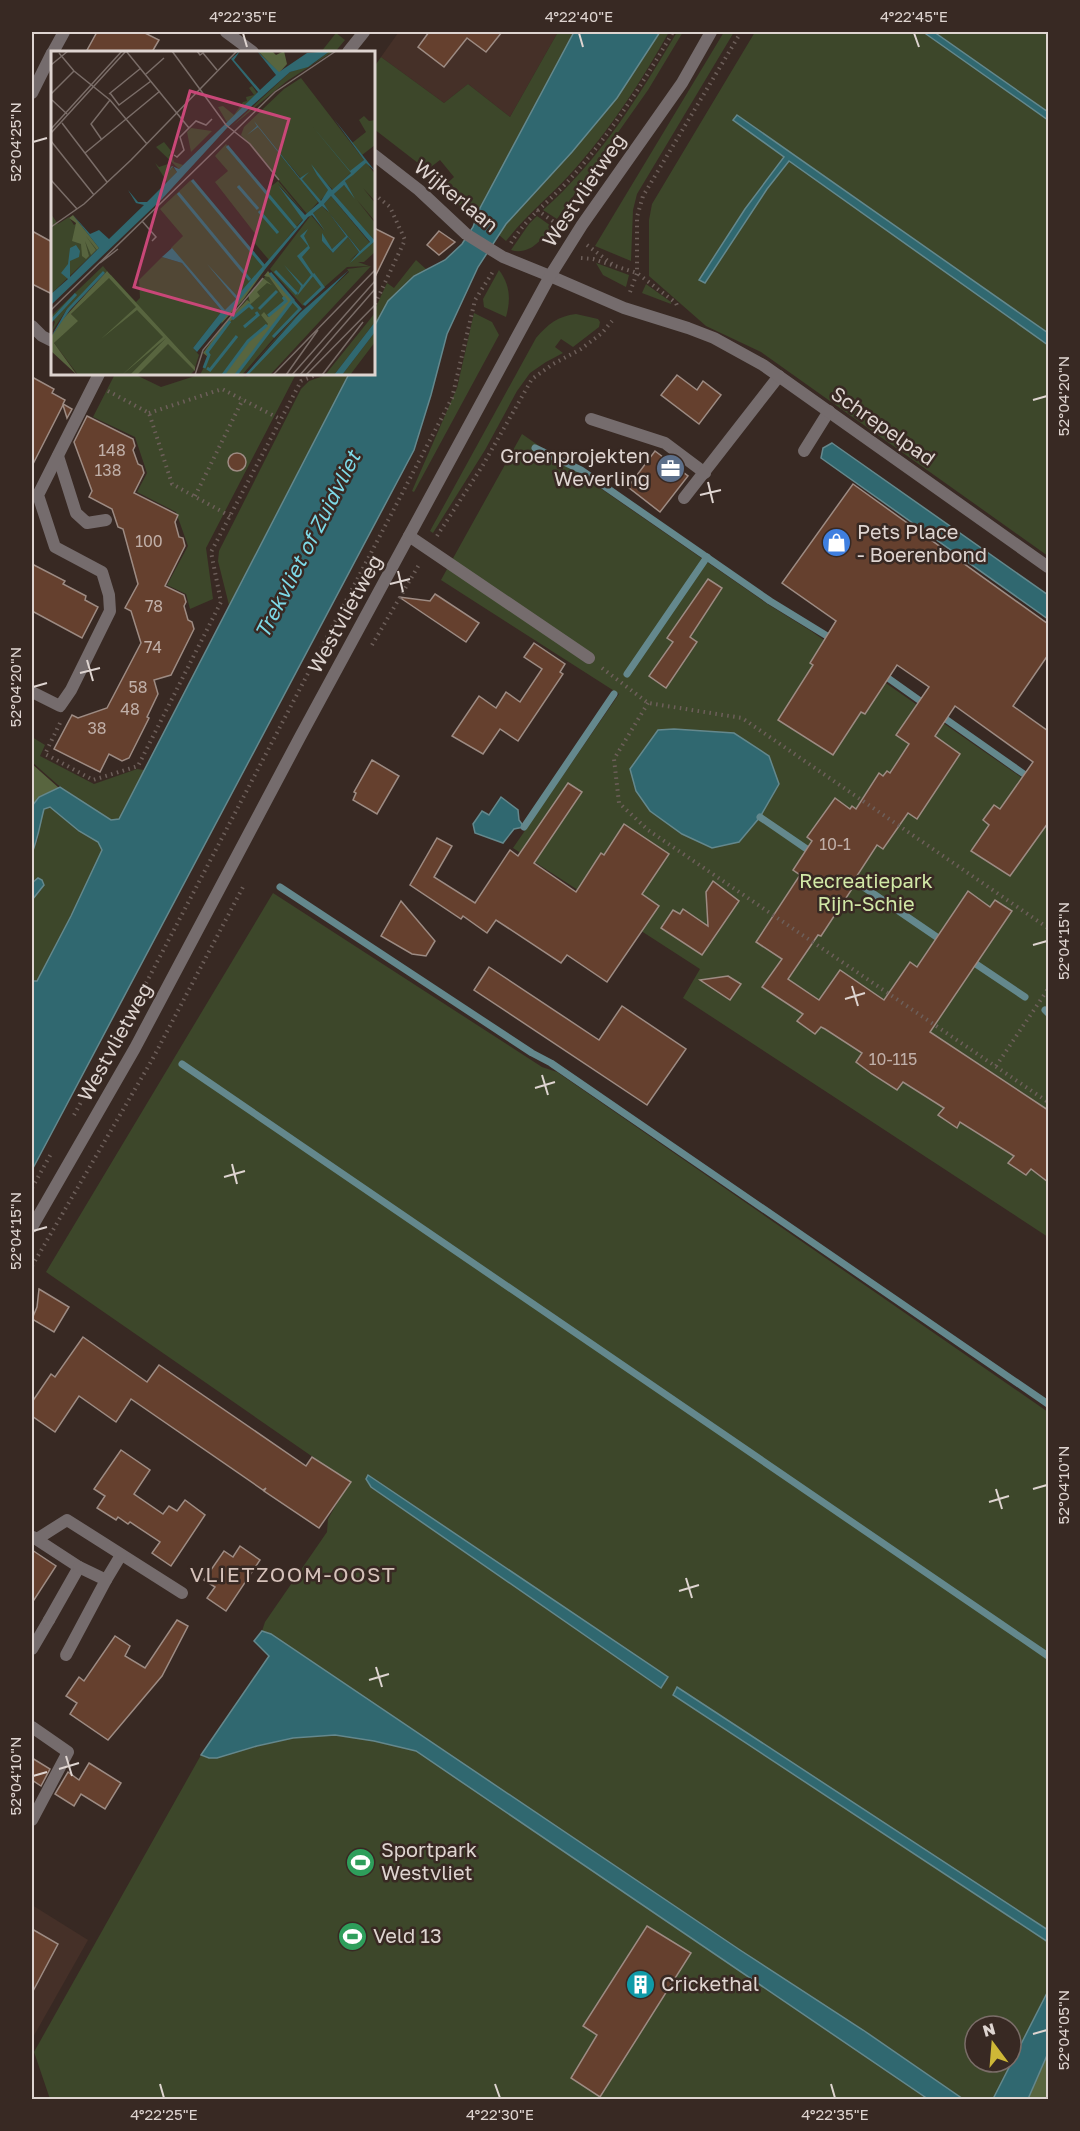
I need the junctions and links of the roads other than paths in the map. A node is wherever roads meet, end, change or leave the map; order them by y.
1 (64, 32) edge
2 (226, 32) edge
3 (364, 32) edge
4 (711, 32) edge
5 (54, 51) edge
6 (252, 51) edge
7 (349, 51) edge
8 (51, 56) edge
9 (32, 89) edge
10 (375, 156) edge
11 (550, 276) junction
12 (32, 326) edge
13 (51, 340) edge
14 (779, 376) junction
15 (97, 379) edge
16 (829, 411) junction
17 (591, 419) dead end
18 (804, 451) dead end
19 (58, 456) junction
20 (705, 473) junction
21 (684, 498) dead end
22 (106, 520) dead end
23 (409, 536) junction
24 (1048, 567) edge
25 (589, 658) road end
26 (32, 692) edge
27 (32, 1227) edge
28 (34, 1538) edge
29 (121, 1555) junction
30 (79, 1567) junction
31 (106, 1580) junction
32 (182, 1593) dead end
33 (32, 1648) edge
34 (66, 1655) dead end
35 (32, 1727) edge
36 (32, 1820) edge

1 - 5 street
2 - 6 street
3 - 7 street
4 - 11 street, Westvlietweg
8 - 9 street
10 - 11 street, Wijkerlaan
11 - 14 street, Schrepelpad
11 - 23 street, Westvlietweg
12 - 13 street
14 - 16 street, Schrepelpad
14 - 20 street
15 - 19 street
16 - 18 street
16 - 24 street, Schrepelpad
17 - 20 street
19 - 22 street
19 - 26 street
20 - 21 street
23 - 25 street
23 - 27 street, Westvlietweg
28 - 29 street
28 - 30 street
29 - 31 street
29 - 32 street
30 - 31 street
30 - 33 street
31 - 34 street
35 - 36 street

